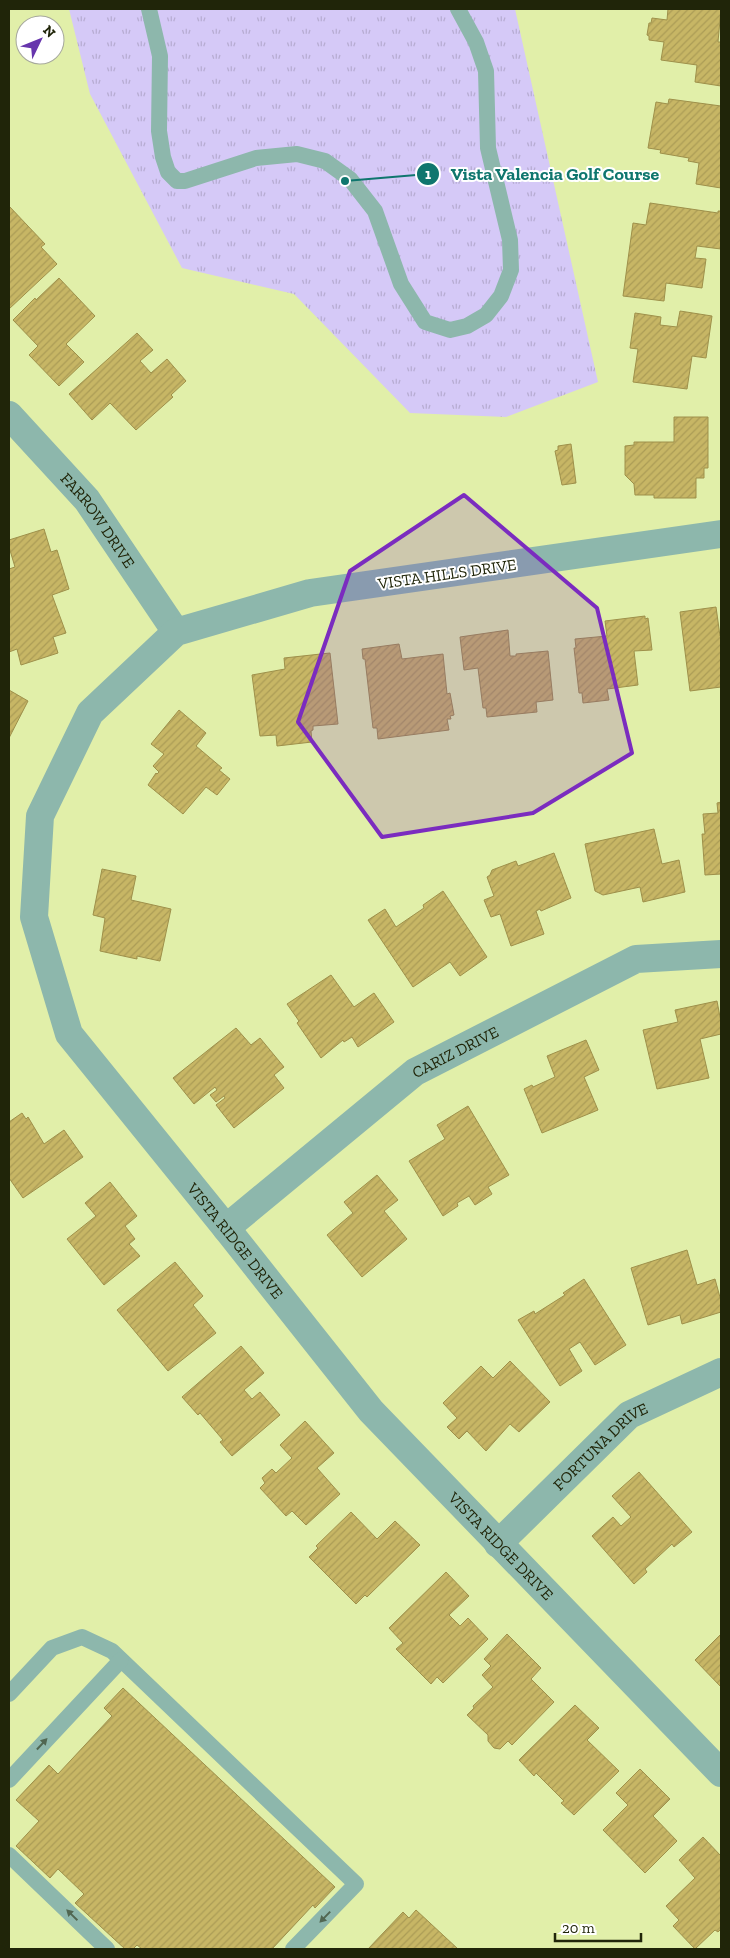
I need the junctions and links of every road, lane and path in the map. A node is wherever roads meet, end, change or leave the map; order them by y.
1 (149, 9) edge
2 (458, 9) edge
3 (9, 415) edge
4 (721, 534) edge
5 (176, 632) junction
6 (721, 954) edge
7 (226, 1228) junction
8 (721, 1372) edge
9 (498, 1544) junction
10 (121, 1660) junction
11 (9, 1694) edge
12 (721, 1773) edge
13 (9, 1780) edge
14 (9, 1855) edge
15 (107, 1949) edge
16 (293, 1949) edge

1 - 2 lane
3 - 5 street, FARROW DRIVE
4 - 5 street, VISTA HILLS DRIVE
5 - 7 street, VISTA RIDGE DRIVE
6 - 7 street, CARIZ DRIVE
7 - 9 street, VISTA RIDGE DRIVE
8 - 9 street, FORTUNA DRIVE
9 - 12 street, VISTA RIDGE DRIVE
10 - 11 lane
13 -> 10 lane
10 -> 16 lane
15 -> 14 lane

